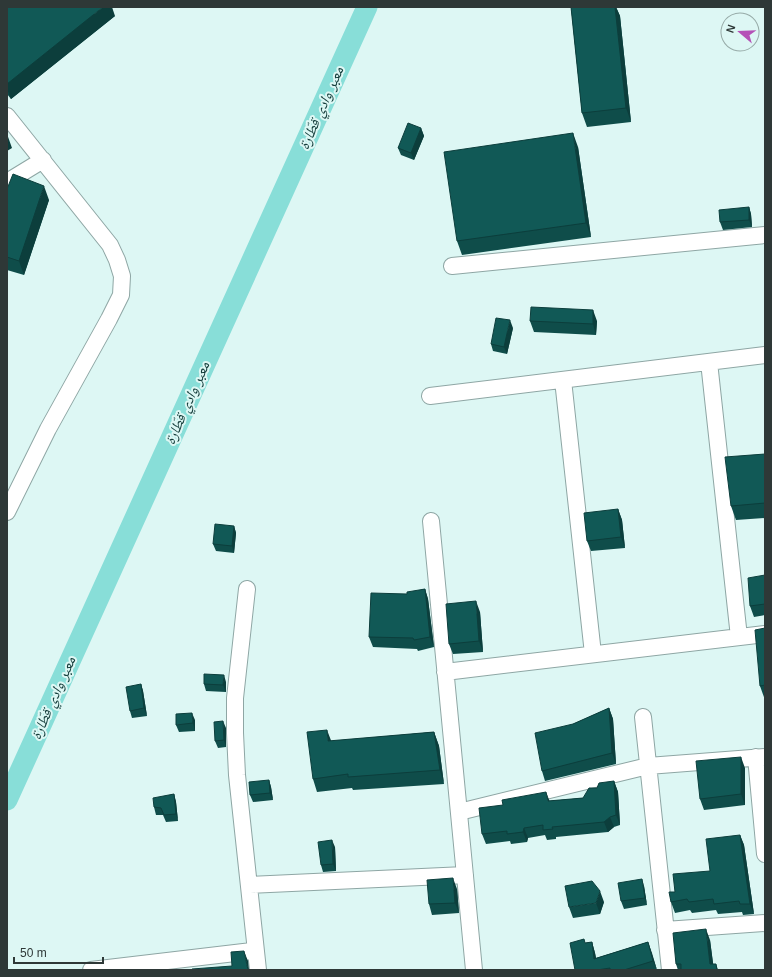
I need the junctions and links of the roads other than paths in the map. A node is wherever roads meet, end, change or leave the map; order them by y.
1 (7, 116) edge
2 (43, 160) junction
3 (7, 182) edge
4 (765, 235) edge
5 (452, 266) dead end
6 (765, 355) edge
7 (708, 362) junction
8 (563, 380) junction
9 (430, 396) dead end
10 (7, 512) edge
11 (431, 521) dead end
12 (247, 589) dead end
13 (765, 634) edge
14 (739, 637) junction
15 (593, 654) junction
16 (445, 672) junction
17 (643, 717) dead end
18 (760, 757) edge
19 (648, 766) junction
20 (459, 812) junction
21 (765, 854) edge
22 (465, 875) junction
23 (250, 885) junction
24 (765, 924) edge
25 (665, 930) junction
26 (255, 951) junction
27 (91, 970) edge
28 (258, 970) edge
29 (474, 970) edge
30 (670, 970) edge

1 - 2 street
2 - 3 street
2 - 10 street
4 - 5 street
6 - 7 street
7 - 8 street
7 - 14 street
8 - 9 street
8 - 15 street
11 - 16 street
12 - 23 street
13 - 14 street
14 - 15 street
15 - 16 street
16 - 20 street
17 - 19 street
18 - 19 street
18 - 21 street
19 - 20 street
19 - 25 street
20 - 22 street
22 - 23 street
22 - 29 street
23 - 26 street
24 - 25 street
25 - 30 street
26 - 27 street
26 - 28 street

